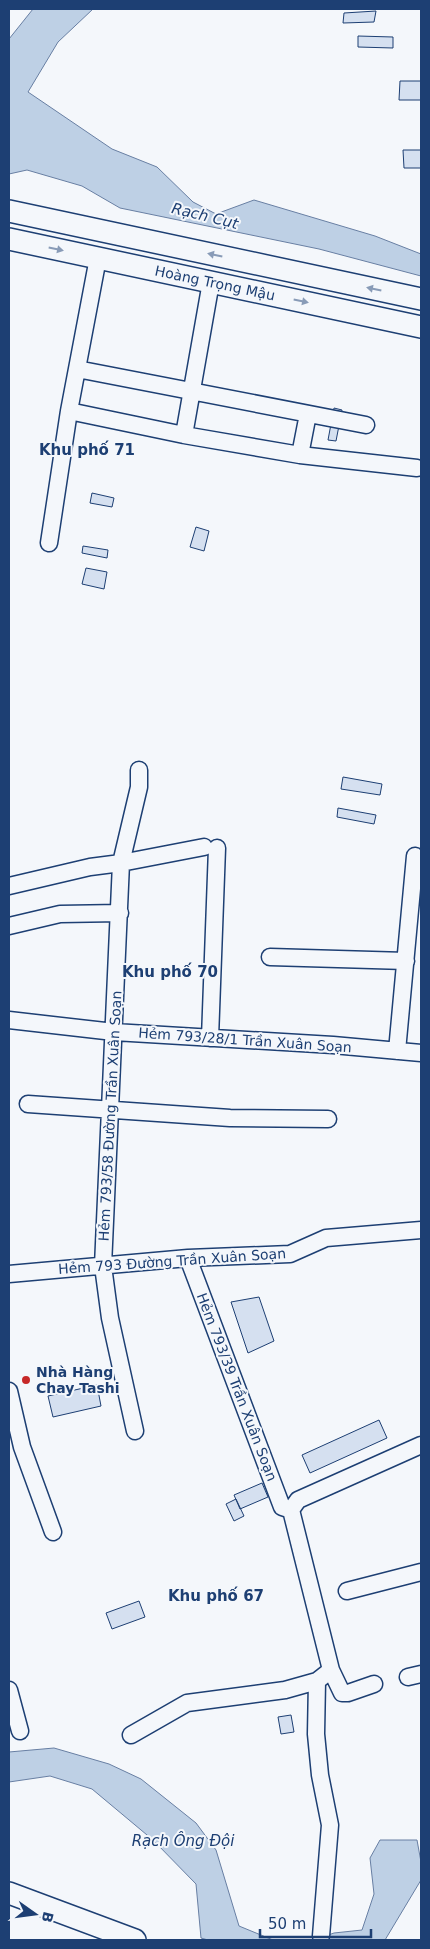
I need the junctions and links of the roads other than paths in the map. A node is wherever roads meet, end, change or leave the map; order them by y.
1 (9, 211) edge
2 (103, 231) junction
3 (9, 239) edge
4 (98, 258) junction
5 (336, 281) junction
6 (211, 282) junction
7 (421, 299) edge
8 (329, 307) junction
9 (421, 327) edge
10 (77, 369) junction
11 (191, 393) junction
12 (69, 411) junction
13 (308, 414) junction
14 (366, 425) dead end
15 (184, 435) junction
16 (300, 455) junction
17 (417, 468) dead end
18 (49, 543) dead end
19 (139, 770) dead end
20 (415, 856) dead end
21 (121, 863) junction
22 (9, 886) edge
23 (120, 913) junction
24 (9, 926) edge
25 (270, 957) dead end
26 (406, 962) junction
27 (9, 1020) edge
28 (114, 1032) junction
29 (210, 1038) junction
30 (397, 1051) junction
31 (421, 1053) edge
32 (28, 1104) dead end
33 (111, 1109) junction
34 (328, 1119) dead end
35 (421, 1230) edge
36 (188, 1258) junction
37 (103, 1266) junction
38 (9, 1274) edge
39 (9, 1391) edge
40 (135, 1431) dead end
41 (421, 1444) edge
42 (291, 1510) junction
43 (53, 1532) dead end
44 (421, 1572) edge
45 (347, 1591) dead end
46 (331, 1670) junction
47 (318, 1681) junction
48 (374, 1684) dead end
49 (9, 1690) edge
50 (20, 1731) dead end
51 (132, 1735) dead end
52 (9, 1893) edge
53 (9, 1908) edge
54 (321, 1936) dead end
55 (92, 1940) edge
56 (135, 1940) edge

1 - 2 main road, Hoàng Trọng Mậu
2 - 4 main road
5 -> 2 main road, Hoàng Trọng Mậu
3 -> 4 main road, Hoàng Trọng Mậu
4 - 6 main road, Hoàng Trọng Mậu
4 - 10 street
7 -> 5 main road, Hoàng Trọng Mậu
5 - 8 main road
6 -> 8 main road, Hoàng Trọng Mậu
6 - 11 street
8 - 9 main road, Hoàng Trọng Mậu
10 - 11 street
10 - 12 street
11 - 13 street
11 - 15 street
12 - 15 street
12 - 18 street
13 - 14 street
13 - 16 street
15 - 16 street
16 - 17 street
19 - 21 street, Hẻm 793/58 Đường Trần Xuân Soạn
20 - 26 street
21 - 22 street
21 - 23 street, Hẻm 793/58 Đường Trần Xuân Soạn
21 - 29 street
23 - 24 street
23 - 28 street, Hẻm 793/58 Đường Trần Xuân Soạn
25 - 26 street
26 - 30 street
27 - 28 street, Hẻm 793/28/1 Trần Xuân Soạn
28 - 29 street, Hẻm 793/28/1 Trần Xuân Soạn
28 - 33 street, Hẻm 793/58 Đường Trần Xuân Soạn
29 - 30 street, Hẻm 793/28/1 Trần Xuân Soạn
30 - 31 street, Hẻm 793/28/1 Trần Xuân Soạn
32 - 33 street
33 - 34 street
33 - 37 street, Hẻm 793/58 Đường Trần Xuân Soạn
35 - 36 street, Hẻm 793 Đường Trần Xuân Soạn
36 - 37 street, Hẻm 793 Đường Trần Xuân Soạn
36 - 42 street, Hẻm 793/39 Trần Xuân Soạn
37 - 38 street, Hẻm 793 Đường Trần Xuân Soạn
37 - 40 street, Hẻm 793/58 Đường Trần Xuân Soạn
39 - 43 street
41 - 42 street
42 - 46 street
44 - 45 street
46 - 47 street
46 - 48 street
47 - 51 street
47 - 54 street
49 - 50 street
52 - 56 main road
53 - 55 main road

